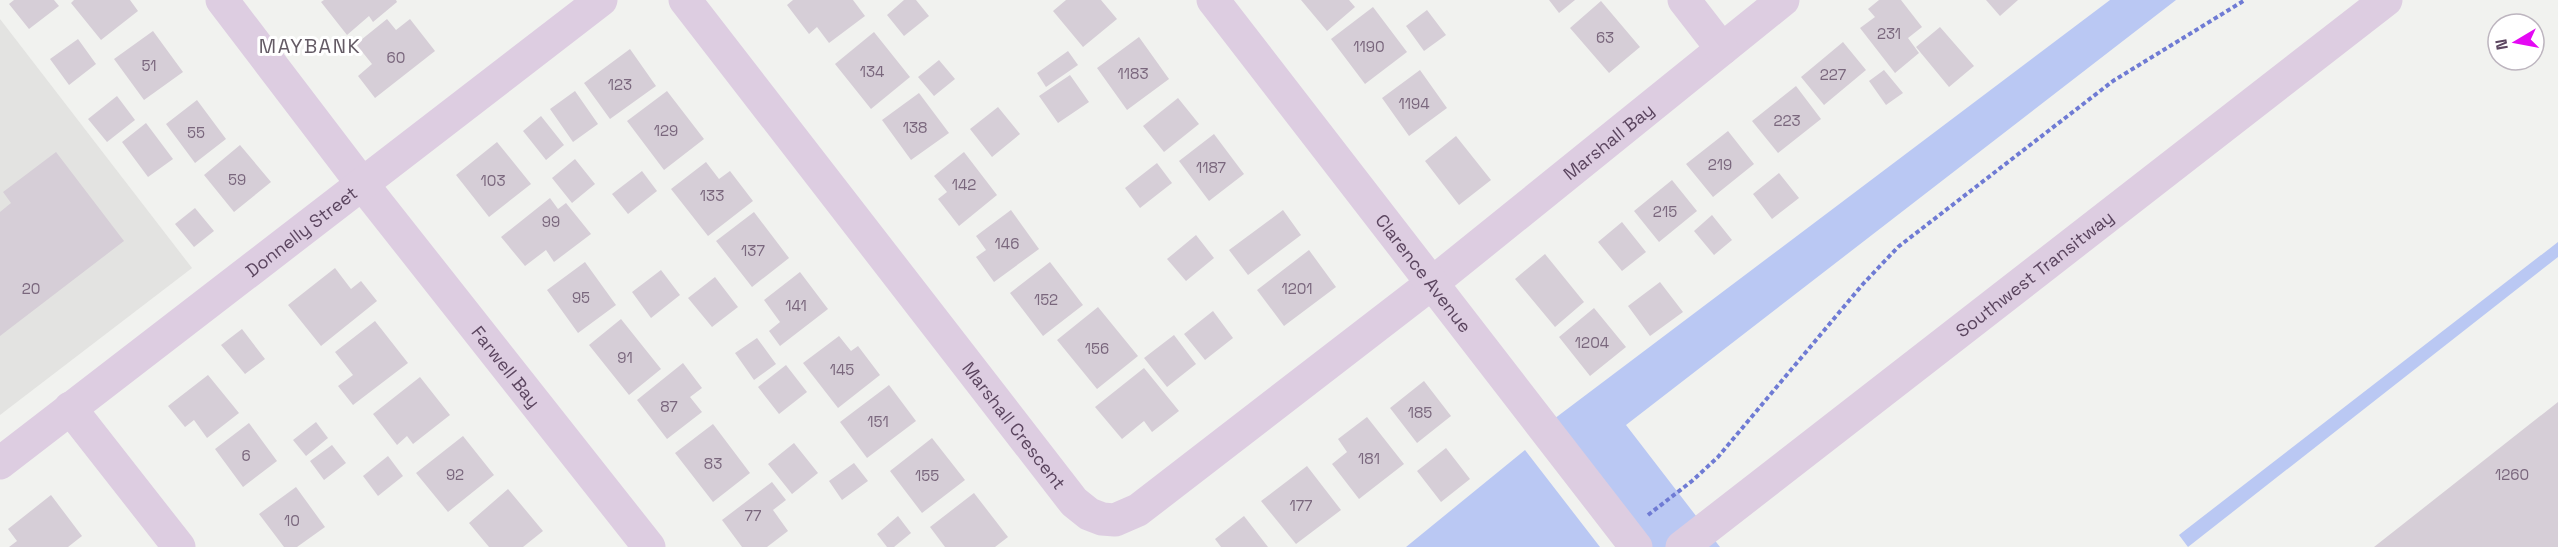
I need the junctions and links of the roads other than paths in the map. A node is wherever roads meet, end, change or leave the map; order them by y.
1 (222, 0) edge
2 (601, 0) edge
3 (685, 0) edge
4 (1213, 0) edge
5 (1684, 0) edge
6 (1783, 0) edge
7 (2386, 0) edge
8 (1722, 49) junction
9 (363, 185) junction
10 (1431, 284) junction
11 (70, 408) junction
12 (0, 463) edge
13 (1631, 540) edge
14 (179, 547) edge
15 (649, 547) edge
16 (1682, 547) edge

1 - 9 street, Farwell Bay
2 - 9 street, Donnelly Street
3 - 10 street, Marshall Crescent
4 - 10 street, Clarence Avenue
5 - 8 street
6 - 8 street, Marshall Bay
7 - 16 street, Southwest Transitway
8 - 10 street, Marshall Bay
9 - 11 street, Donnelly Street
9 - 15 street, Farwell Bay
10 - 13 street, Clarence Avenue
11 - 12 street, Donnelly Street
11 - 14 street

